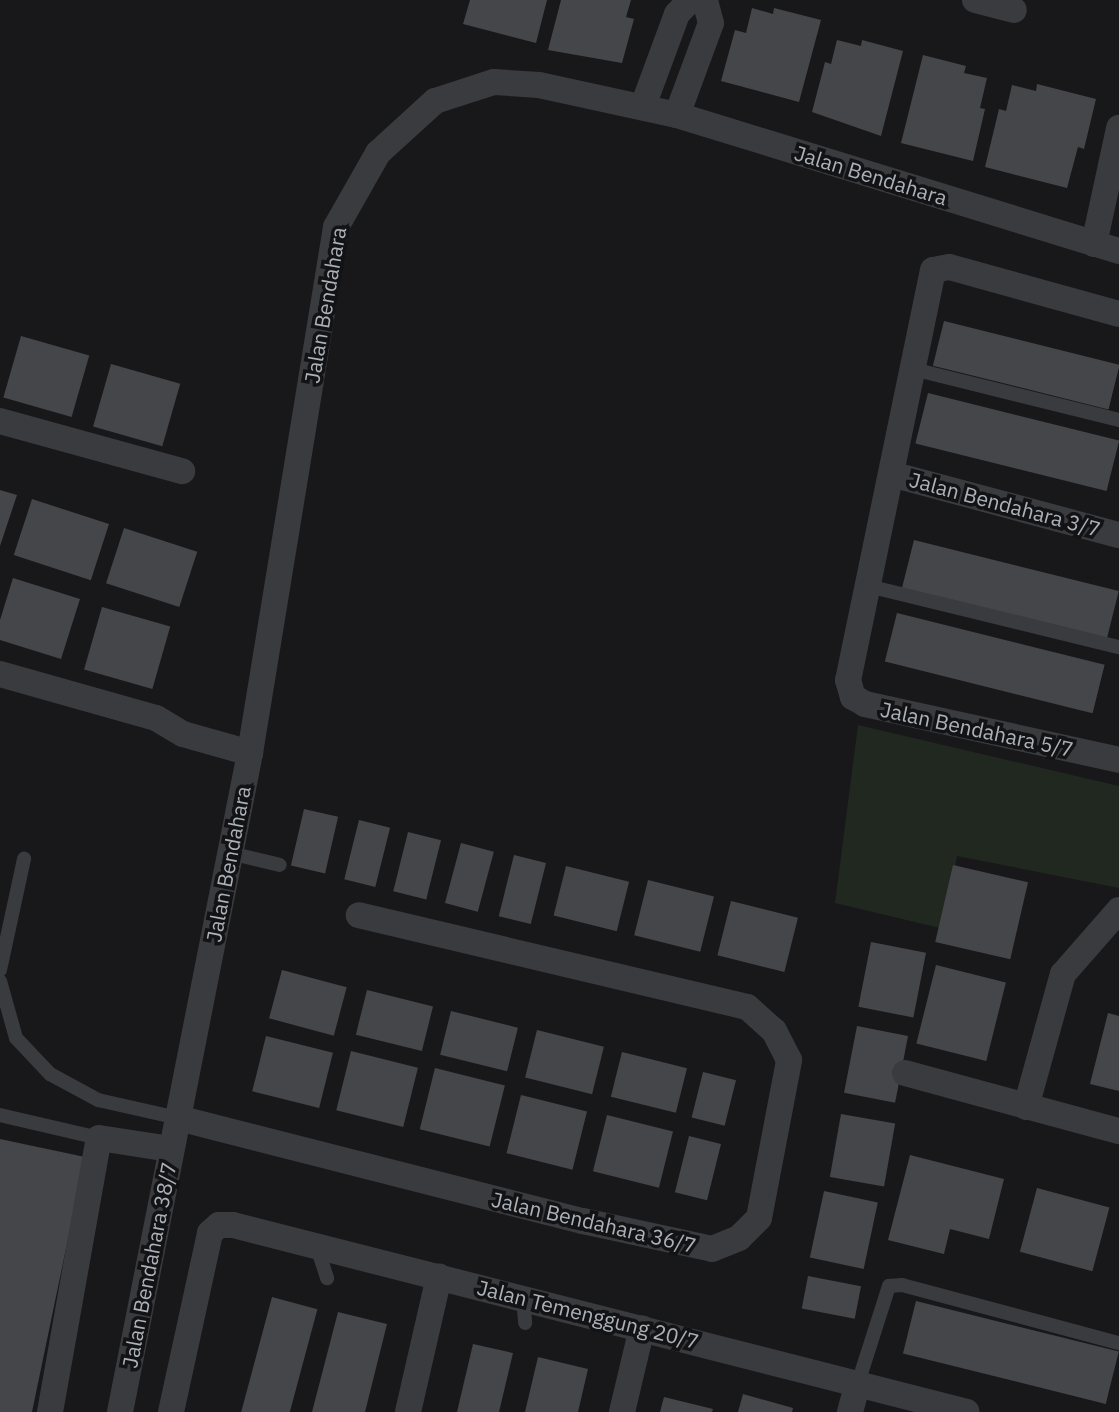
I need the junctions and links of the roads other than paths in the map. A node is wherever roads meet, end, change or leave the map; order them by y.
1 (690, 0) edge
2 (705, 0) edge
3 (975, 0) edge
4 (1013, 10) dead end
5 (643, 106) junction
6 (677, 115) junction
7 (1119, 128) edge
8 (1112, 191) edge
9 (1107, 248) edge
10 (1119, 314) edge
11 (913, 369) junction
12 (1119, 419) edge
13 (0, 421) edge
14 (182, 471) dead end
15 (891, 474) junction
16 (1119, 534) edge
17 (868, 586) junction
18 (1119, 647) edge
19 (0, 674) edge
20 (252, 744) junction
21 (1119, 760) edge
22 (230, 853) junction
23 (24, 859) dead end
24 (280, 865) dead end
25 (1119, 910) edge
26 (359, 915) dead end
27 (0, 970) edge
28 (0, 981) edge
29 (905, 1073) dead end
30 (1026, 1107) junction
31 (0, 1115) edge
32 (178, 1118) junction
33 (1119, 1131) edge
34 (99, 1139) junction
35 (171, 1149) junction
36 (316, 1244) junction
37 (439, 1277) junction
38 (327, 1278) dead end
39 (642, 1328) junction
40 (1119, 1343) edge
41 (858, 1383) junction
42 (50, 1412) edge
43 (120, 1412) edge
44 (172, 1412) edge
45 (408, 1412) edge
46 (622, 1412) edge
47 (850, 1412) edge
48 (967, 1412) edge

1 - 5 street
2 - 6 street
3 - 4 street
5 - 6 street, Jalan Bendahara
5 - 20 street, Jalan Bendahara
6 - 9 street, Jalan Bendahara
7 - 8 street
8 - 9 street
10 - 11 street
11 - 12 lane
11 - 15 street
13 - 14 street
15 - 16 street, Jalan Bendahara 3/7
15 - 17 street
17 - 18 lane
17 - 21 street, Jalan Bendahara 5/7
19 - 20 street
20 - 22 street, Jalan Bendahara
22 - 24 lane
22 - 32 street, Jalan Bendahara
23 - 27 lane
25 - 30 street
26 - 32 street, Jalan Bendahara 36/7
28 - 32 lane
29 - 30 street
30 - 33 street
31 - 34 lane
32 - 35 street, Jalan Bendahara 38/7
34 - 35 street
34 - 42 street
35 - 43 street, Jalan Bendahara 38/7
36 - 37 street, Jalan Temenggung 20/7
36 - 38 lane
36 - 44 street, Jalan Temenggung 20/7
37 - 39 street, Jalan Temenggung 20/7
37 - 45 street
39 - 41 street, Jalan Temenggung 20/7
39 - 46 street
40 - 41 lane
41 - 47 street
41 - 48 street, Jalan Temenggung 20/7

